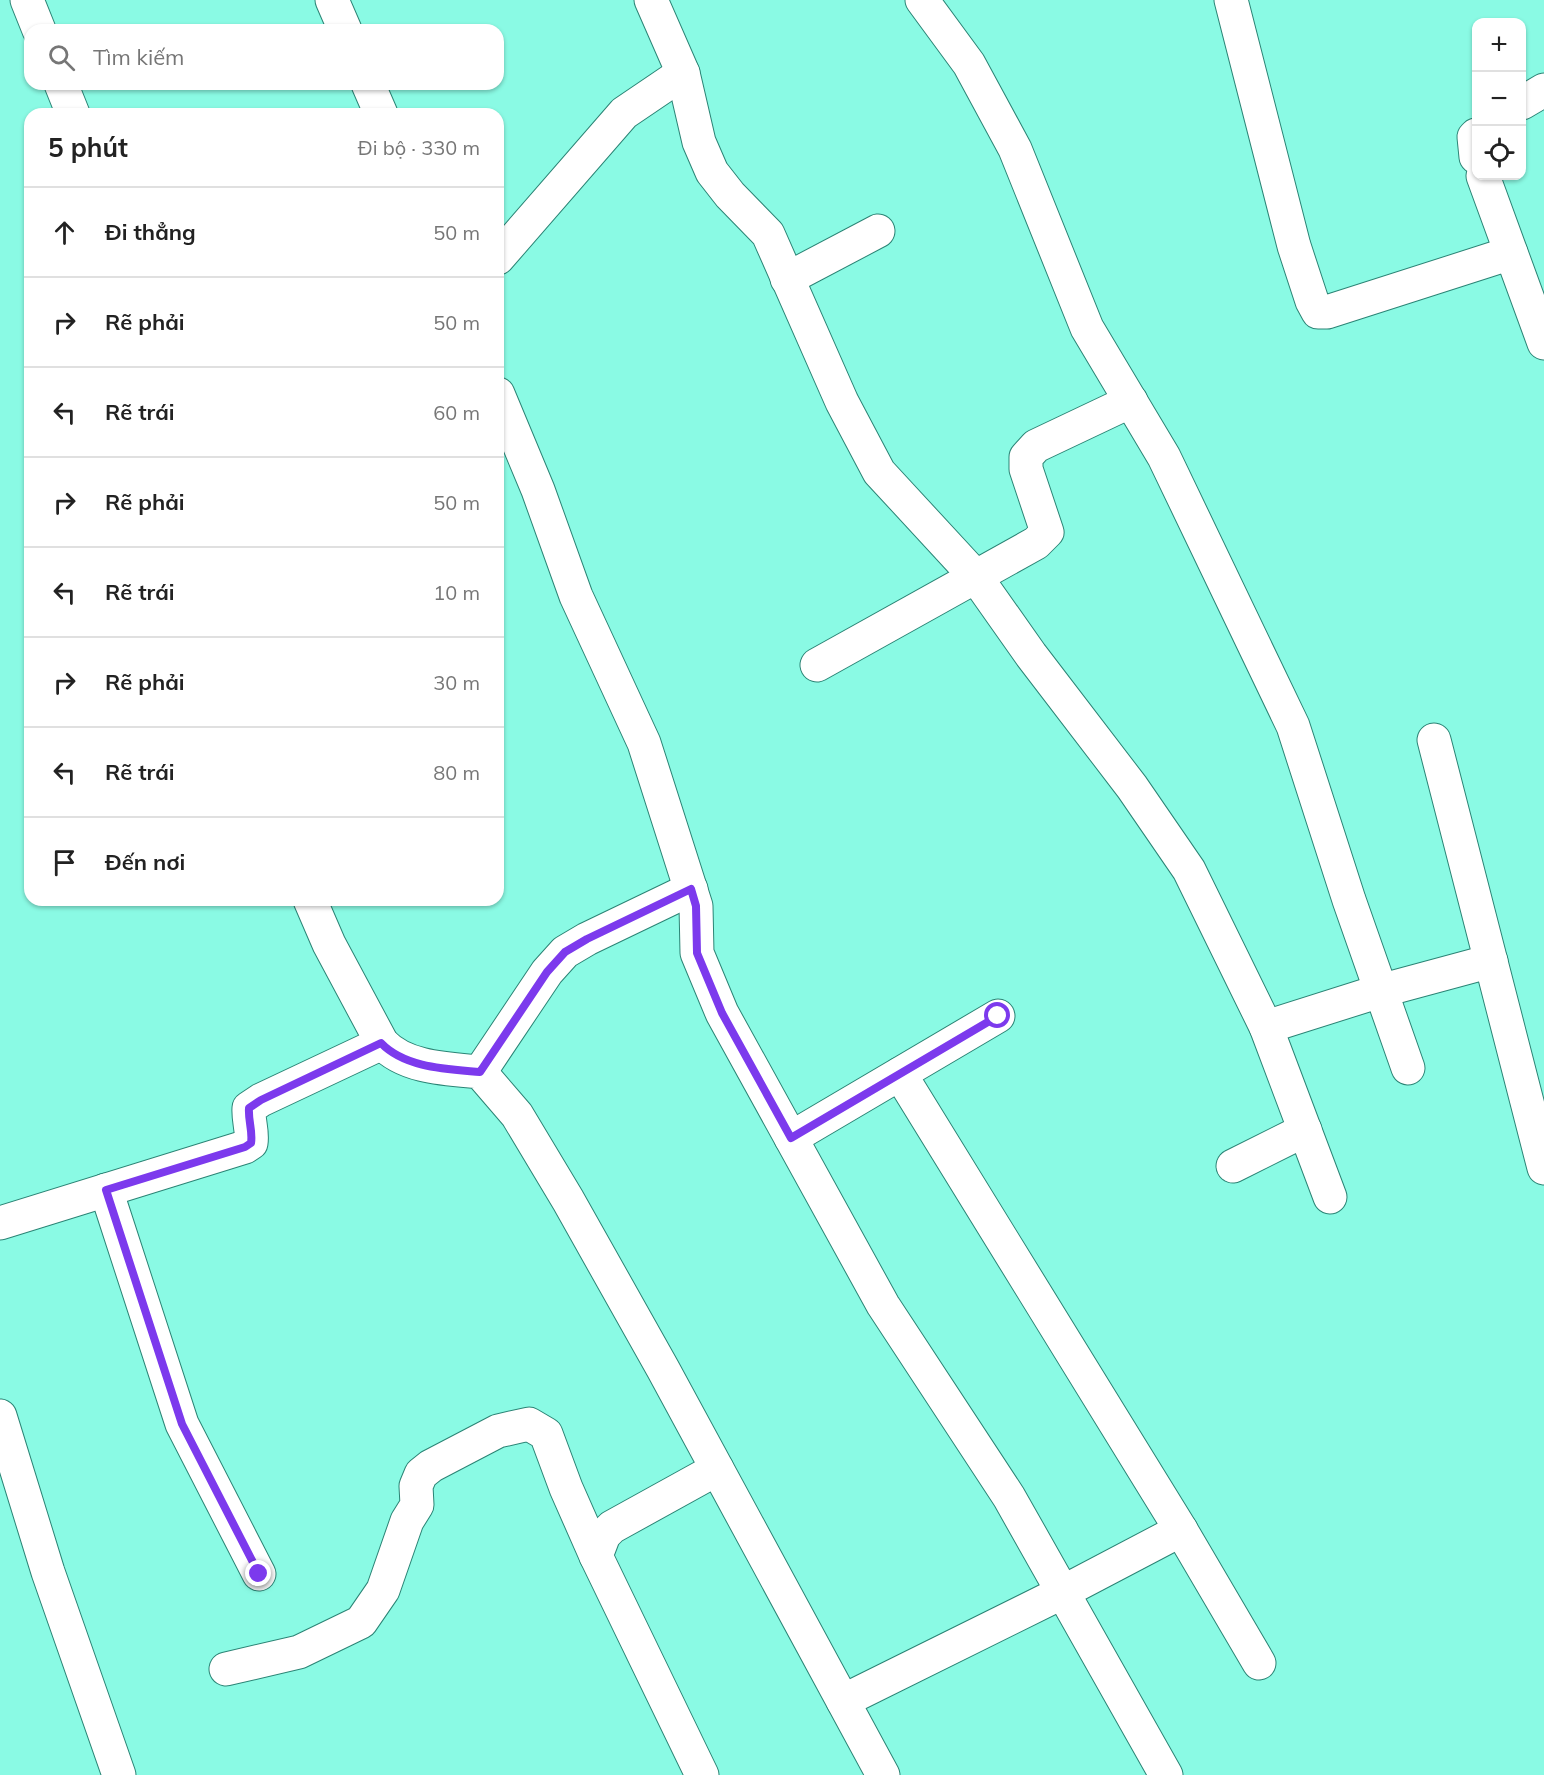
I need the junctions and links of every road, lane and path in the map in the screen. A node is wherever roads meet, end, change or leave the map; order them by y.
1 (27, 0) edge
2 (332, 0) edge
3 (651, 0) edge
4 (922, 0) edge
5 (1231, 0) edge
6 (37, 24) edge
7 (342, 24) edge
8 (683, 73) junction
9 (63, 90) edge
10 (371, 90) edge
11 (1544, 90) edge
12 (1526, 100) edge
13 (71, 108) edge
14 (378, 108) edge
15 (1484, 180) edge
16 (878, 231) dead end
17 (504, 251) edge
18 (1511, 253) junction
19 (787, 279) junction
20 (1544, 344) edge
21 (1131, 401) junction
22 (504, 408) edge
23 (976, 577) junction
24 (817, 665) dead end
25 (1434, 740) dead end
26 (691, 889) junction
27 (313, 906) edge
28 (1491, 961) junction
29 (1380, 991) junction
30 (998, 1016) dead end
31 (1266, 1027) junction
32 (381, 1043) junction
33 (1408, 1068) dead end
34 (480, 1072) junction
35 (900, 1074) junction
36 (1305, 1130) junction
37 (791, 1138) junction
38 (1233, 1166) dead end
39 (1544, 1168) edge
40 (106, 1190) junction
41 (1330, 1197) dead end
42 (0, 1223) edge
43 (0, 1418) edge
44 (717, 1469) junction
45 (1181, 1530) junction
46 (597, 1556) junction
47 (259, 1574) dead end
48 (1061, 1593) junction
49 (1259, 1663) dead end
50 (226, 1669) dead end
51 (843, 1701) junction
52 (118, 1775) edge
53 (702, 1775) edge
54 (883, 1775) edge
55 (1166, 1775) edge

1 - 6 street
2 - 7 street
3 - 8 street
4 - 21 street
5 - 18 street
8 - 17 street
8 - 19 street
9 - 13 street
10 - 14 street
11 - 12 street
15 - 18 street
16 - 19 street
18 - 20 street
19 - 23 street
21 - 23 street
21 - 29 street
22 - 26 street
23 - 24 street
23 - 31 street
25 - 28 street
26 - 34 street
26 - 37 street
27 - 32 street
28 - 29 street
28 - 39 street
29 - 31 street
29 - 33 street
30 - 35 street
31 - 36 street
32 - 34 street
32 - 40 street
34 - 44 street
35 - 37 street
35 - 45 street
36 - 38 street
36 - 41 street
37 - 48 street
40 - 42 street
40 - 47 street
43 - 52 street
44 - 46 street
44 - 51 street
45 - 48 street
45 - 49 street
46 - 50 street
46 - 53 street
48 - 51 street
48 - 55 street
51 - 54 street

